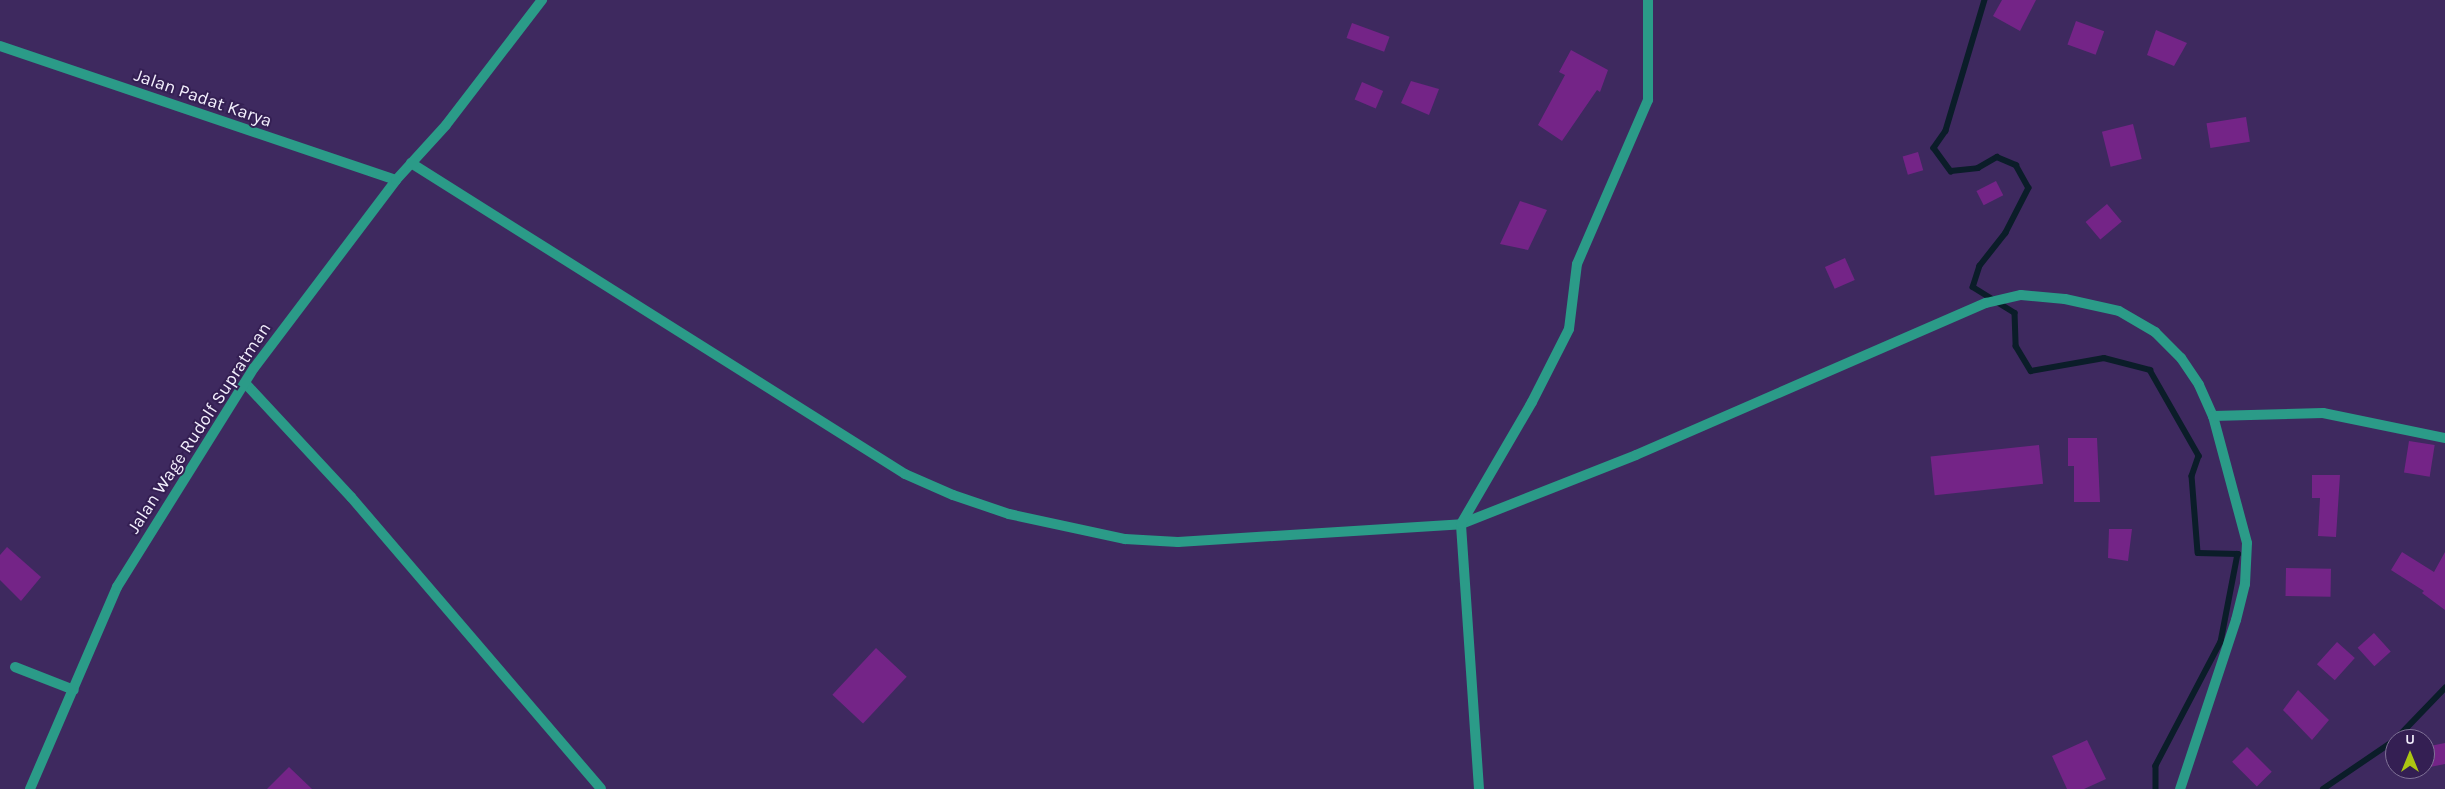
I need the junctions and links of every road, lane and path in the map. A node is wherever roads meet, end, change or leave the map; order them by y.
1 (542, 0) edge
2 (1648, 0) edge
3 (0, 46) edge
4 (412, 162) junction
5 (396, 180) junction
6 (245, 383) junction
7 (2213, 416) junction
8 (2445, 438) edge
9 (1461, 524) junction
10 (15, 667) dead end
11 (74, 690) junction
12 (30, 789) edge
13 (602, 789) edge
14 (1479, 789) edge
15 (2180, 789) edge

1 - 4 street, Jalan Wage Rudolf Supratman
2 - 9 street
3 - 5 street, Jalan Padat Karya
4 - 5 street, Jalan Wage Rudolf Supratman
4 - 9 street
5 - 6 street, Jalan Wage Rudolf Supratman
6 - 11 street, Jalan Wage Rudolf Supratman
6 - 13 street
7 - 8 street
7 - 9 street
7 - 15 street
9 - 14 street
10 - 11 street
11 - 12 street, Jalan Wage Rudolf Supratman

